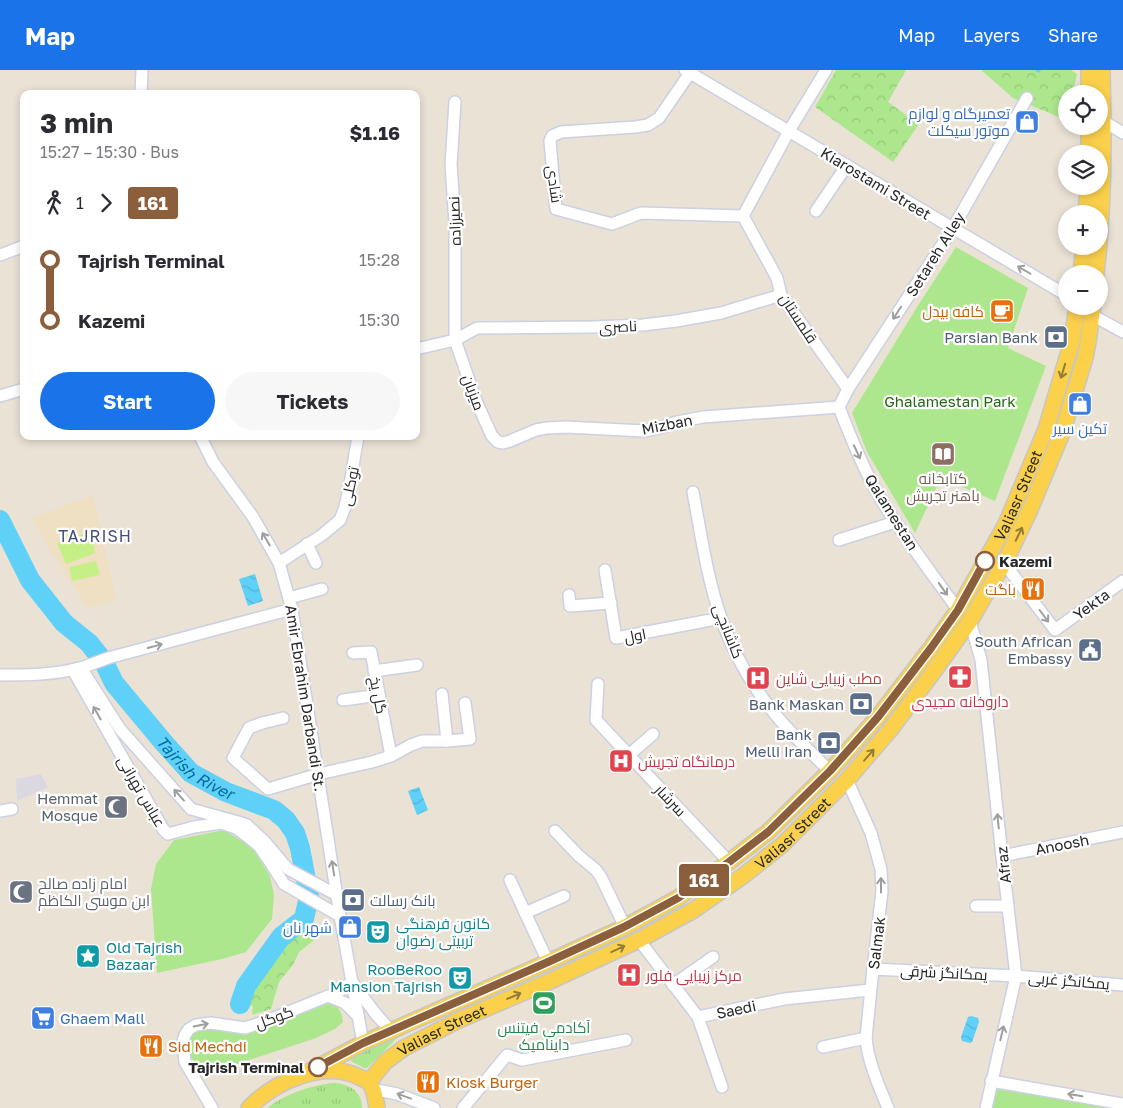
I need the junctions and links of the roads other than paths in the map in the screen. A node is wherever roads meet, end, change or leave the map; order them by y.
1 (142, 70) edge
2 (826, 70) edge
3 (1089, 70) edge
4 (1102, 70) edge
5 (689, 71) edge
6 (1089, 85) edge
7 (1100, 85) edge
8 (141, 90) edge
9 (1027, 98) dead end
10 (455, 102) dead end
11 (1108, 128) edge
12 (789, 132) junction
13 (1123, 133) edge
14 (1097, 135) edge
15 (847, 165) junction
16 (816, 211) dead end
17 (743, 216) junction
18 (953, 228) junction
19 (20, 248) edge
20 (0, 255) edge
21 (1097, 265) edge
22 (1058, 290) edge
23 (781, 295) junction
24 (1076, 315) edge
25 (1091, 315) edge
26 (1098, 315) edge
27 (1123, 332) edge
28 (455, 340) junction
29 (420, 348) edge
30 (848, 389) junction
31 (20, 390) edge
32 (0, 396) edge
33 (839, 407) junction
34 (202, 440) edge
35 (357, 440) edge
36 (693, 492) dead end
37 (895, 522) junction
38 (839, 540) dead end
39 (307, 544) junction
40 (279, 562) junction
41 (316, 563) dead end
42 (1004, 563) junction
43 (605, 570) dead end
44 (1123, 581) edge
45 (322, 589) dead end
46 (569, 595) dead end
47 (289, 598) junction
48 (611, 603) junction
49 (292, 610) junction
50 (958, 610) junction
51 (721, 618) junction
52 (970, 621) junction
53 (353, 653) dead end
54 (417, 665) dead end
55 (77, 669) junction
56 (374, 671) junction
57 (0, 675) edge
58 (598, 684) dead end
59 (442, 694) dead end
60 (379, 695) junction
61 (343, 700) dead end
62 (465, 703) dead end
63 (283, 718) dead end
64 (653, 734) dead end
65 (447, 742) junction
66 (629, 755) junction
67 (391, 756) junction
68 (830, 771) junction
69 (319, 774) junction
70 (847, 780) junction
71 (12, 809) dead end
72 (0, 811) edge
73 (555, 832) dead end
74 (1123, 832) edge
75 (1002, 856) junction
76 (729, 862) junction
77 (510, 880) dead end
78 (337, 895) junction
79 (564, 896) dead end
80 (976, 906) dead end
81 (1008, 906) junction
82 (525, 913) junction
83 (340, 916) junction
84 (624, 927) junction
85 (639, 940) junction
86 (713, 957) dead end
87 (548, 962) junction
88 (872, 968) junction
89 (1016, 976) junction
90 (352, 982) junction
91 (673, 985) junction
92 (1123, 985) edge
93 (870, 990) junction
94 (328, 996) junction
95 (358, 1016) junction
96 (698, 1017) junction
97 (391, 1031) junction
98 (866, 1038) junction
99 (626, 1040) dead end
100 (363, 1043) junction
101 (823, 1047) dead end
102 (303, 1075) junction
103 (991, 1081) junction
104 (371, 1086) junction
105 (722, 1088) dead end
106 (1123, 1104) edge
107 (212, 1108) edge
108 (249, 1108) edge
109 (377, 1108) edge
110 (434, 1108) edge
111 (463, 1108) edge
112 (888, 1108) edge
113 (986, 1108) edge

1 - 8 street
2 - 12 street
3 - 6 main road
4 - 7 main road
5 - 12 street, Kiarostami Street
5 - 17 street, شادی
9 - 18 street, Setareh Alley
10 - 28 street, نصیرزاده
11 - 13 street
12 - 15 street, Kiarostami Street
12 - 17 street
14 - 21 main road
15 - 16 street
15 - 18 street, Kiarostami Street
17 - 23 street, قلمستان
22 -> 18 street, Kiarostami Street
18 -> 30 street, Setareh Alley
19 - 20 street
23 - 28 street, ناصری
23 - 30 street, قلمستان
24 -> 50 main road, Valiasr Street
42 -> 25 main road, Valiasr Street
26 - 27 street
28 - 29 street, ناصری
28 - 33 street, Mizban
30 - 33 street, Setareh Alley
31 - 32 street
33 -> 37 street, Qalamestan
40 -> 34 street, Amir Ebrahim Darbandi St.
35 - 39 street, توکلی
36 - 51 street, کاشانچی
37 - 38 street
37 -> 50 street, Qalamestan
39 - 40 street, توکلی
39 - 41 street
40 - 47 street, Amir Ebrahim Darbandi St.
42 -> 44 street, Yekta
42 - 52 main road, Valiasr Street
43 - 48 street, اول
45 - 47 street
46 - 48 street
47 - 49 street, Amir Ebrahim Darbandi St.
48 - 51 street, اول
55 -> 49 street
49 - 69 street, Amir Ebrahim Darbandi St.
50 - 68 main road, Valiasr Street
51 - 68 street, کاشانچی
70 -> 52 main road, Valiasr Street
75 -> 52 street, Afraz
53 - 56 street, گل یخ
54 - 56 street
55 - 57 street
78 -> 55 street, عباس تهرانی
83 -> 55 street, عباس تهرانی
56 - 60 street, گل یخ
58 - 66 street, سرشار
59 - 65 street
60 - 61 street
60 - 67 street, گل یخ
62 - 65 street
63 - 69 street
64 - 66 street
65 - 67 street
66 - 76 street, سرشار
67 - 69 street
68 - 76 main road, Valiasr Street
78 -> 69 street, Amir Ebrahim Darbandi St.
70 - 85 main road, Valiasr Street
88 -> 70 street, Salmak
71 - 72 street
73 - 84 street
74 - 75 street, Anoosh
75 - 81 street, Afraz
76 - 84 main road, Valiasr Street
77 - 82 street
78 - 83 street, Amir Ebrahim Darbandi St.
79 - 82 street
80 - 81 street
81 - 89 street, Afraz
82 - 87 street
83 - 90 street, Amir Ebrahim Darbandi St.
84 - 87 main road, Valiasr Street
85 - 91 street, Saedi
104 -> 85 main road, Valiasr Street
86 - 91 street
87 - 97 main road, Valiasr Street
88 - 89 street, یمکانگز شرقی
88 - 93 street, Salmak
89 - 92 street, یمکانگز غربی
103 -> 89 street, Afraz
90 - 94 street, گوگل
90 - 95 street, Amir Ebrahim Darbandi St.
90 - 97 street, Amir Ebrahim Darbandi St.
91 - 96 street, Saedi
93 - 96 street, Saedi
93 - 98 street, Salmak
94 - 95 street
107 -> 94 street, گوگل
95 - 100 street, Amir Ebrahim Darbandi St.
96 - 105 street
97 - 100 main road, Valiasr Street
98 - 101 street
98 - 112 street, Salmak
99 - 111 street
100 - 102 main road, Valiasr Street
102 - 104 main road
102 - 108 main road
106 -> 103 street
103 - 113 street, Afraz
104 - 109 main road
110 -> 104 street

